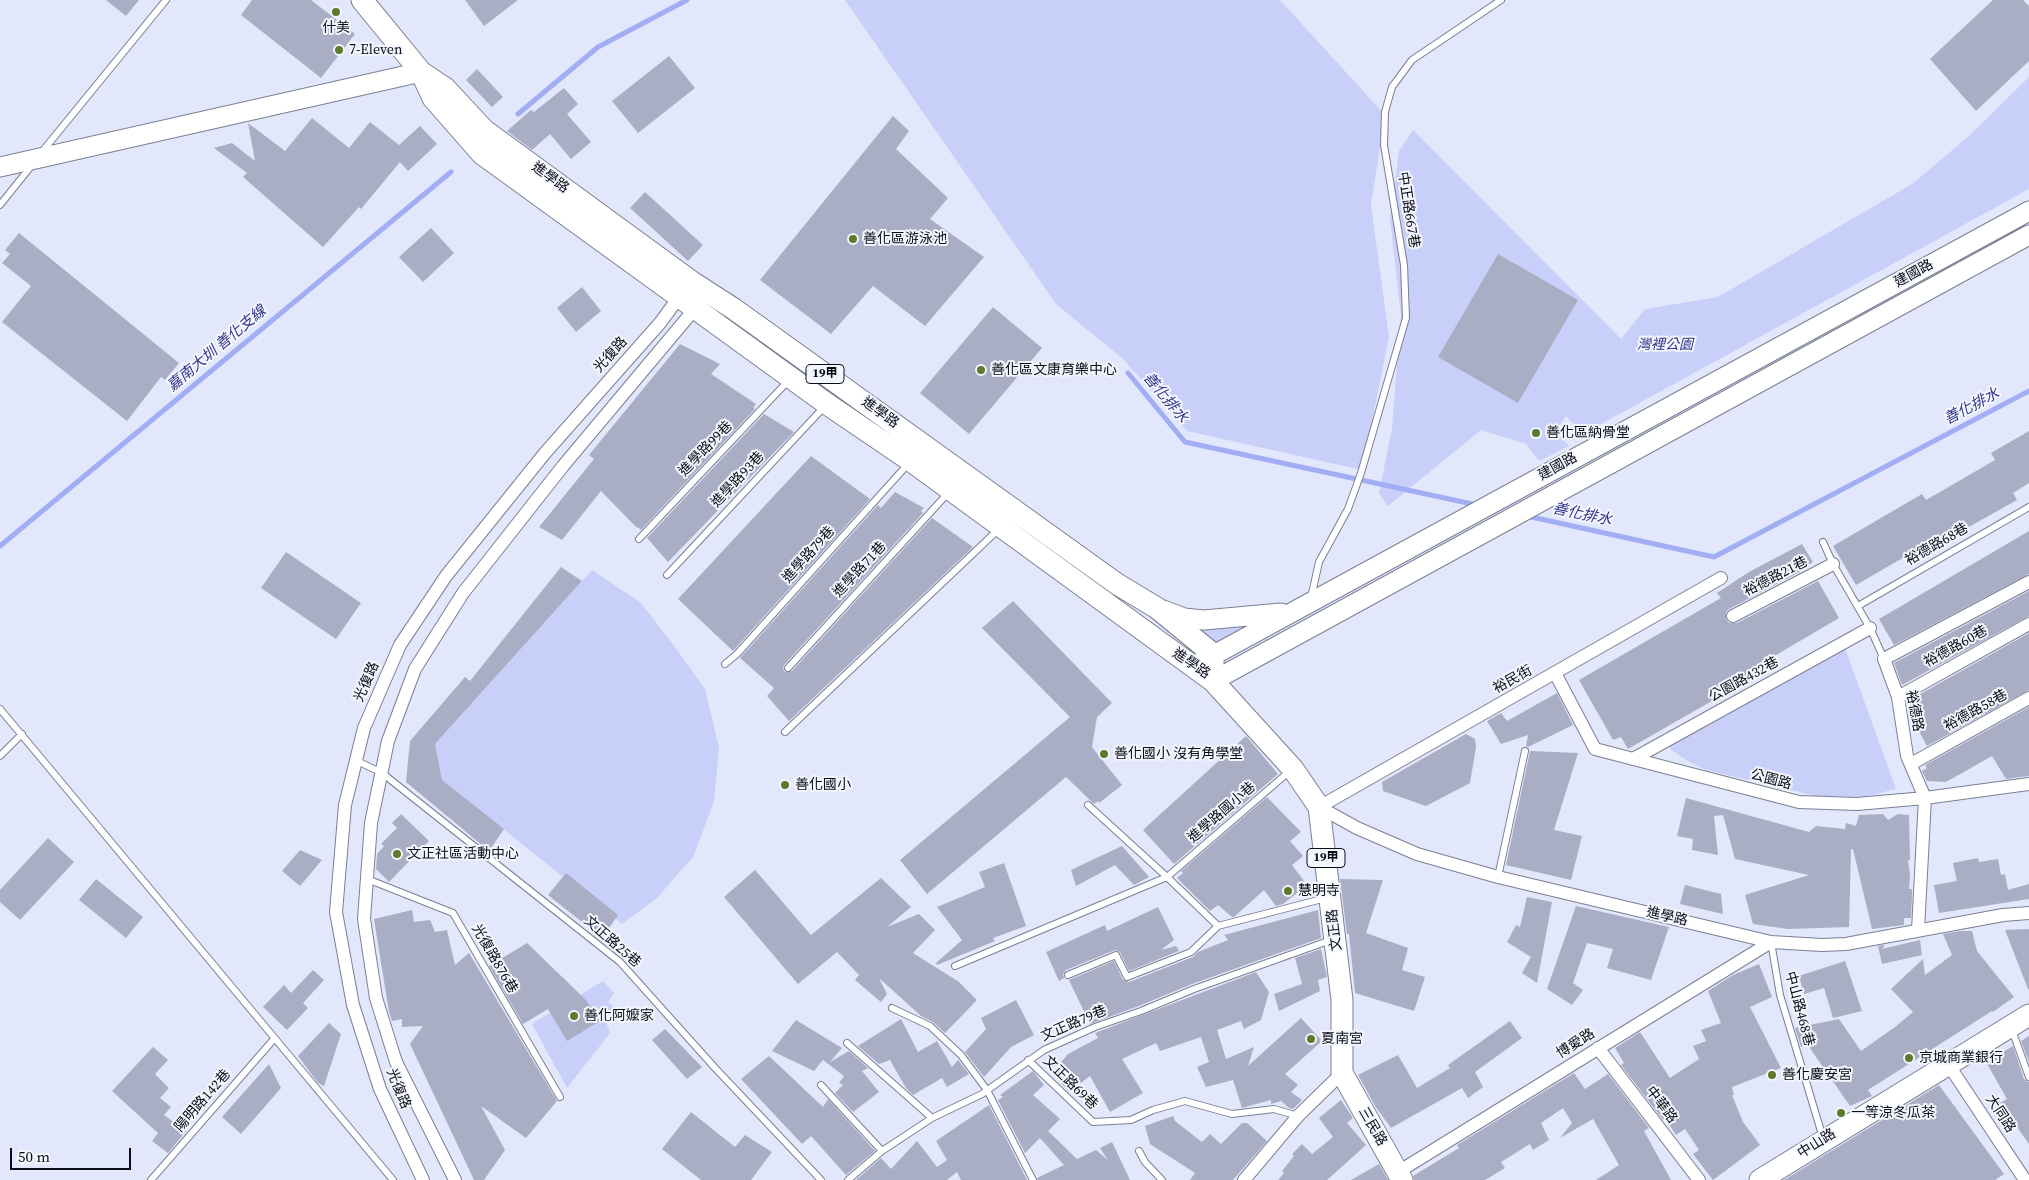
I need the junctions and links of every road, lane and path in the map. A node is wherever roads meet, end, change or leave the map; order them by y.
1 (166, 0) edge
2 (362, 0) edge
3 (1500, 0) edge
4 (420, 72) junction
5 (37, 158) junction
6 (0, 166) edge
7 (0, 205) edge
8 (2029, 211) edge
9 (2029, 235) edge
10 (694, 295) junction
11 (792, 377) junction
12 (827, 404) junction
13 (911, 461) junction
14 (951, 490) junction
15 (2029, 507) edge
16 (1001, 526) junction
17 (639, 539) dead end
18 (1823, 542) dead end
19 (1833, 564) junction
20 (667, 574) dead end
21 (1722, 578) dead end
22 (2029, 582) edge
23 (1310, 603) junction
24 (1858, 606) junction
25 (1157, 608) junction
26 (1293, 611) junction
27 (1733, 616) dead end
28 (2029, 624) edge
29 (1870, 628) junction
30 (1213, 654) junction
31 (1884, 660) junction
32 (725, 664) dead end
33 (1193, 667) junction
34 (788, 668) dead end
35 (1555, 673) junction
36 (1214, 681) junction
37 (1898, 696) junction
38 (2029, 698) edge
39 (0, 709) edge
40 (785, 732) dead end
41 (22, 734) junction
42 (1524, 751) dead end
43 (0, 756) edge
44 (1633, 759) junction
45 (355, 760) junction
46 (1910, 764) junction
47 (1293, 769) junction
48 (382, 773) junction
49 (2029, 784) edge
50 (1925, 798) junction
51 (1088, 805) dead end
52 (1318, 807) junction
53 (1167, 877) junction
54 (1498, 877) junction
55 (367, 879) junction
56 (1331, 897) junction
57 (2029, 913) edge
58 (1218, 926) junction
59 (1918, 930) junction
60 (1336, 938) junction
61 (1771, 942) junction
62 (955, 966) dead end
63 (1068, 975) dead end
64 (892, 1008) dead end
65 (2029, 1015) edge
66 (2010, 1026) junction
67 (274, 1039) junction
68 (847, 1043) dead end
69 (1598, 1048) junction
70 (1028, 1060) junction
71 (1948, 1064) junction
72 (1342, 1073) junction
73 (2029, 1077) edge
74 (821, 1086) dead end
75 (987, 1090) junction
76 (560, 1097) dead end
77 (1298, 1116) junction
78 (932, 1118) junction
79 (1824, 1140) junction
80 (882, 1151) junction
81 (1139, 1151) dead end
82 (1400, 1176) edge
83 (151, 1180) edge
84 (393, 1180) edge
85 (423, 1180) edge
86 (455, 1180) edge
87 (821, 1180) edge
88 (848, 1180) edge
89 (1033, 1180) edge
90 (1162, 1180) edge
91 (1244, 1180) edge
92 (1699, 1180) edge
93 (1760, 1180) edge
94 (2025, 1180) edge

1 - 5 lane
2 - 4 main road, 19甲
3 - 23 lane, 中正路667巷
4 - 5 street
4 - 10 main road, 進學路 / 19甲
5 - 6 street
5 - 7 lane
8 - 23 street, 建國路
9 - 36 street, 建國路
10 - 11 main road, 進學路 / 19甲
10 - 25 main road, 進學路 / 19甲
10 - 45 street, 光復路
10 - 48 street, 光復路
11 - 12 main road, 進學路 / 19甲
11 - 17 lane, 進學路99巷
12 - 13 main road, 進學路 / 19甲
12 - 20 lane, 進學路93巷
13 - 14 main road, 進學路 / 19甲
13 - 32 lane, 進學路79巷
14 - 16 main road, 進學路 / 19甲
14 - 34 lane, 進學路71巷
15 - 24 lane, 裕德路68巷
16 - 33 main road, 進學路 / 19甲
16 - 40 lane
18 - 19 lane
19 - 24 lane
19 - 27 street, 裕德路21巷
21 - 35 street, 裕民街
22 - 31 street
23 - 26 street, 建國路
24 - 29 lane
25 - 26 street
25 - 30 main road, 進學路 / 19甲
26 - 30 street, 建國路
28 - 37 street, 裕德路60巷
29 - 31 lane
29 - 44 street, 公園路432巷
30 - 33 street, 建國路
30 - 36 main road, 進學路
31 - 37 street, 裕德路
33 - 36 main road, 進學路 / 19甲
35 - 44 street, 公園路
35 - 52 street, 裕民街
36 - 47 main road, 文正路 / 19甲
37 - 46 street, 裕德路
38 - 46 street, 裕德路58巷
39 - 41 lane
41 - 43 lane
41 - 67 lane
42 - 54 lane
44 - 50 street, 公園路
45 - 48 lane, 文正路25巷
45 - 85 street, 光復路
46 - 50 street, 裕德路
47 - 52 main road, 文正路 / 19甲
47 - 53 lane, 進學路國小巷
48 - 55 street, 光復路
48 - 87 lane, 文正路25巷
49 - 50 street, 公園路
50 - 59 street, 裕德路
51 - 53 lane
52 - 54 street, 進學路
52 - 56 main road, 文正路 / 19甲
53 - 58 lane
53 - 62 lane
54 - 61 street, 進學路
55 - 76 lane, 光復路876巷
55 - 86 street, 光復路
56 - 58 lane
56 - 60 main road, 文正路 / 19甲
57 - 59 street, 進學路
58 - 63 lane
59 - 61 street, 進學路
60 - 70 lane, 文正路79巷
60 - 72 main road, 文正路 / 19甲
61 - 69 street, 博愛路
61 - 79 lane, 中山路468巷
64 - 75 lane
65 - 66 main road, 中山路
66 - 71 main road, 中山路
66 - 73 lane
67 - 83 lane, 陽明路142巷
67 - 84 lane
68 - 78 lane
69 - 82 street, 博愛路
69 - 92 street, 中華路
70 - 75 lane, 文正路79巷
70 - 77 lane, 文正路69巷
71 - 79 main road, 中山路
71 - 94 street, 大同路
72 - 77 street
72 - 82 main road, 三民路 / 19甲
74 - 80 lane
75 - 78 lane, 文正路79巷
75 - 89 lane
77 - 91 street
78 - 80 lane, 文正路79巷
79 - 93 main road, 中山路
80 - 88 lane, 文正路79巷
81 - 90 lane

